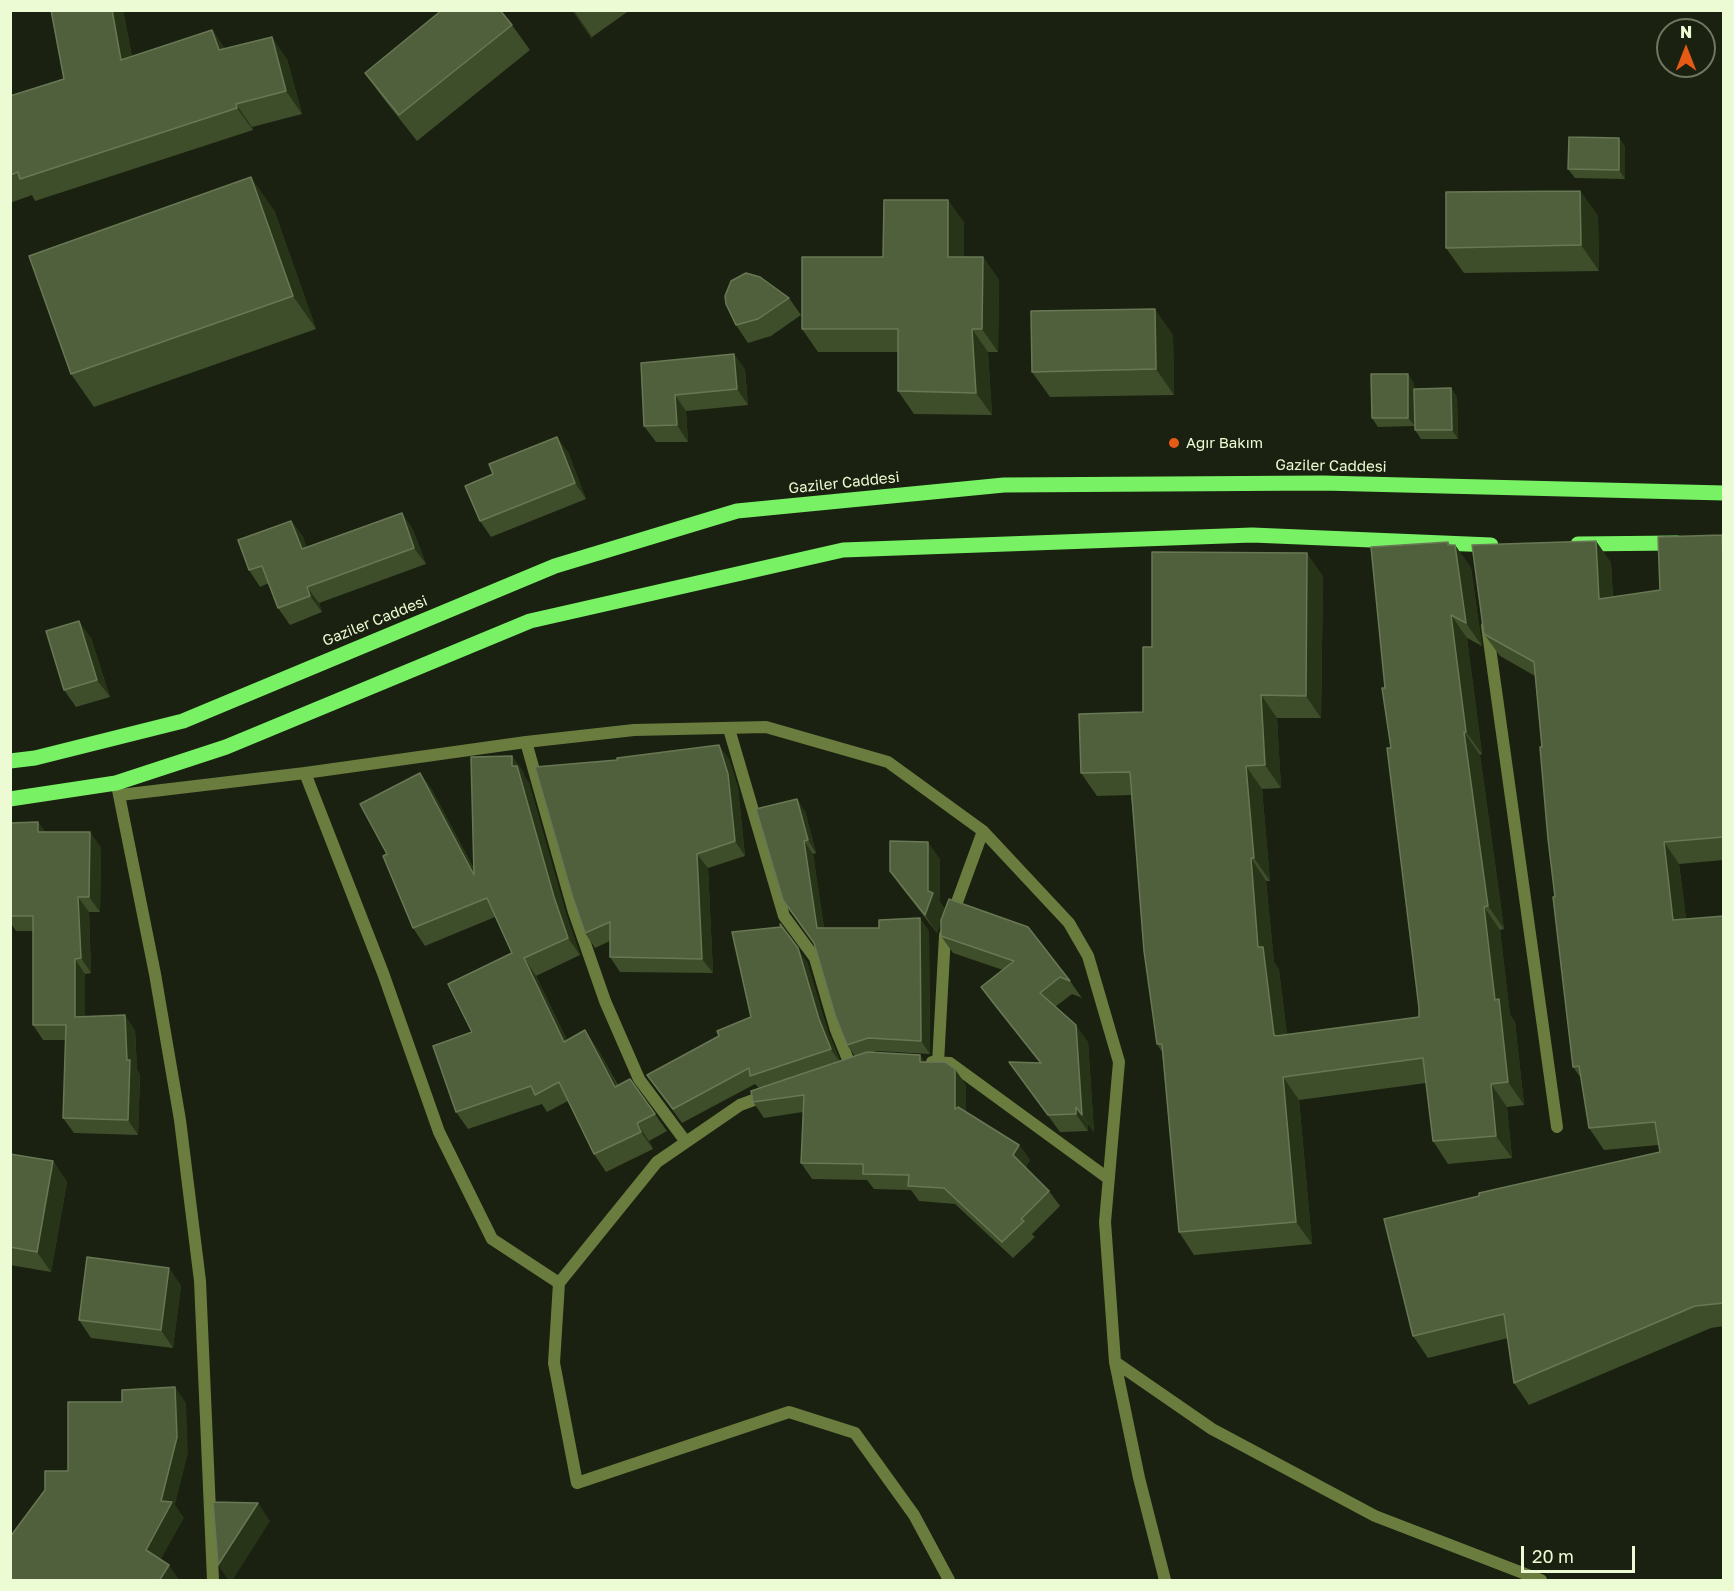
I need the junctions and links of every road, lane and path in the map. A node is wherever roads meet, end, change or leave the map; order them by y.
1 (1724, 493) edge
2 (1688, 543) edge
3 (1558, 544) edge
4 (1511, 545) edge
5 (1486, 617) edge
6 (729, 729) junction
7 (525, 742) junction
8 (10, 761) edge
9 (305, 773) junction
10 (118, 789) junction
11 (10, 799) edge
12 (983, 831) junction
13 (918, 1061) edge
14 (938, 1063) junction
15 (850, 1067) edge
16 (784, 1090) edge
17 (1557, 1127) dead end
18 (686, 1142) junction
19 (1109, 1179) junction
20 (559, 1283) junction
21 (1115, 1362) junction
22 (213, 1581) edge
23 (949, 1581) edge
24 (1165, 1581) edge
25 (1541, 1581) edge

1 - 8 main road, Gaziler Caddesi
2 - 3 main road
4 - 10 main road
5 - 17 street
6 - 7 street
6 - 12 street
6 - 15 street
7 - 9 street
7 - 18 street
9 - 10 street
9 - 20 street
10 - 11 main road
10 - 22 street
12 - 14 street
12 - 19 street
13 - 14 street
14 - 19 street
16 - 18 street
18 - 20 street
19 - 21 street
20 - 23 street
21 - 24 street
21 - 25 street

